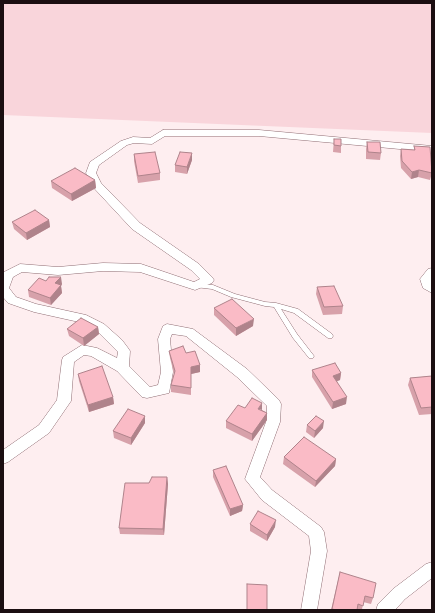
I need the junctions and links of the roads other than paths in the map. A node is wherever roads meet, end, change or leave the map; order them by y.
1 (432, 149) edge
2 (432, 272) edge
3 (195, 286) junction
4 (3, 289) edge
5 (432, 289) edge
6 (276, 305) junction
7 (330, 336) dead end
8 (310, 356) dead end
9 (122, 367) junction
10 (3, 458) edge
11 (432, 569) edge
12 (309, 610) edge
13 (384, 610) edge

1 - 3 street
2 - 5 street
3 - 4 street
3 - 6 lane
4 - 9 street
6 - 7 lane
6 - 8 lane
9 - 10 street
9 - 12 street
11 - 13 street

